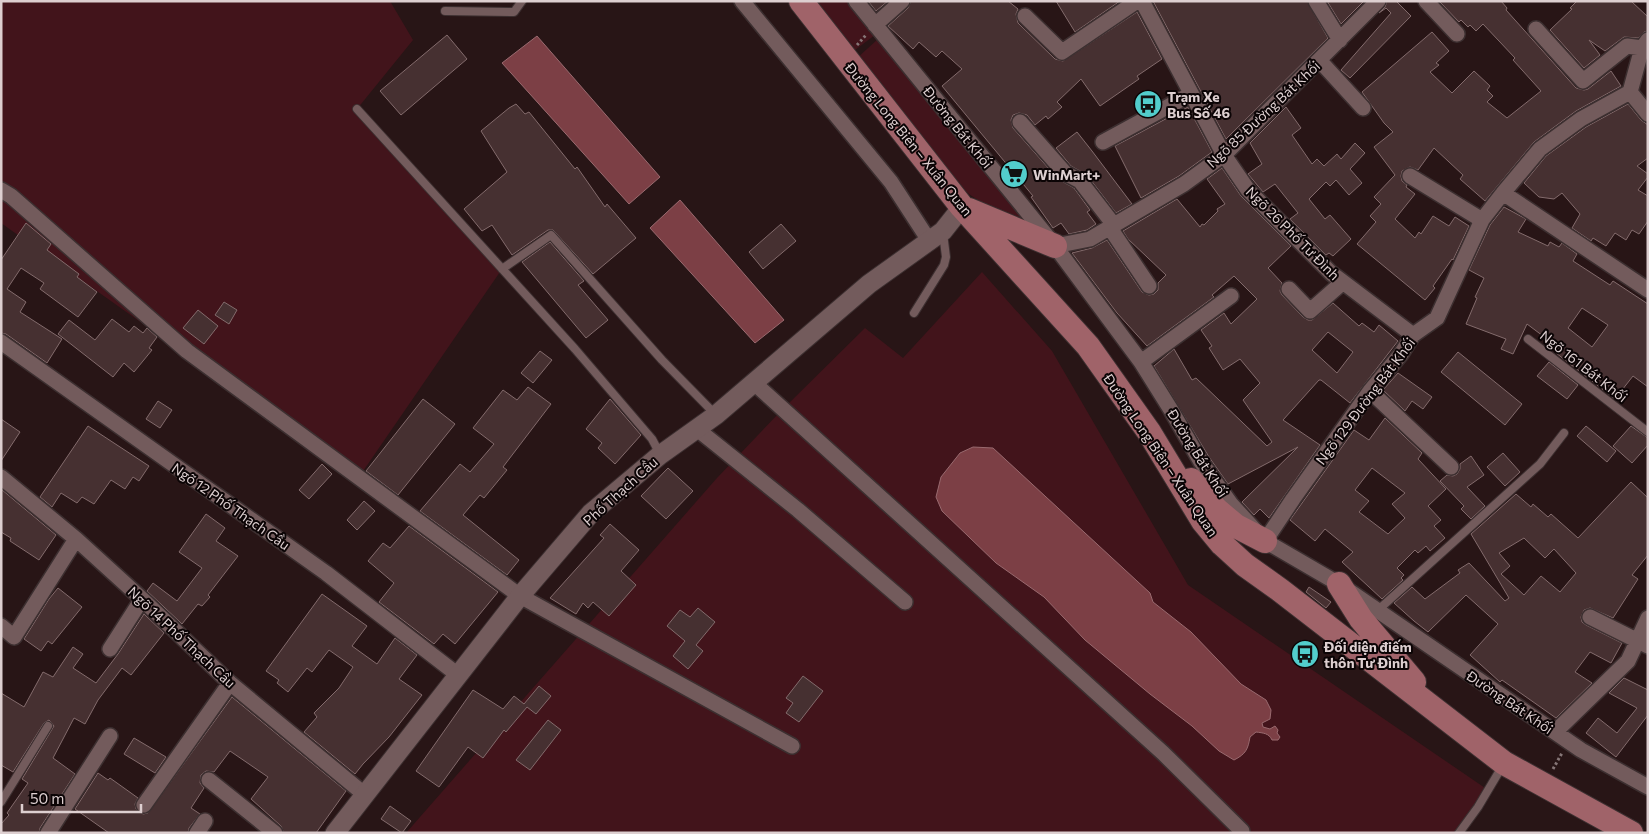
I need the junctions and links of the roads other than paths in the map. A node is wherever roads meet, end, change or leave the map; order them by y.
1 (522, 1) edge
2 (742, 1) edge
3 (801, 1) edge
4 (856, 1) edge
5 (902, 1) edge
6 (1137, 1) edge
7 (1142, 1) edge
8 (1316, 1) edge
9 (1378, 1) edge
10 (1426, 1) edge
11 (445, 10) dead end
12 (1025, 16) dead end
13 (876, 25) junction
14 (1536, 29) dead end
15 (1457, 34) dead end
16 (1340, 40) junction
17 (1645, 44) edge
18 (1320, 60) junction
19 (1630, 92) junction
20 (1191, 94) junction
21 (1364, 108) dead end
22 (356, 109) dead end
23 (1648, 114) edge
24 (1020, 122) dead end
25 (1103, 142) dead end
26 (1224, 155) junction
27 (1410, 176) dead end
28 (1, 190) edge
29 (1503, 193) junction
30 (962, 207) junction
31 (1482, 220) junction
32 (1112, 226) junction
33 (936, 236) junction
34 (1055, 246) junction
35 (502, 269) junction
36 (1343, 282) junction
37 (1149, 286) dead end
38 (1288, 289) dead end
39 (1648, 290) edge
40 (1230, 296) dead end
41 (914, 313) dead end
42 (1413, 335) junction
43 (1528, 339) dead end
44 (1, 342) edge
45 (1141, 362) junction
46 (753, 382) junction
47 (1370, 391) junction
48 (716, 415) junction
49 (697, 428) junction
50 (1149, 432) junction
51 (1648, 432) edge
52 (1564, 434) dead end
53 (660, 455) junction
54 (1451, 467) dead end
55 (3, 482) edge
56 (76, 539) junction
57 (1266, 541) junction
58 (1339, 584) junction
59 (520, 596) junction
60 (142, 599) junction
61 (905, 602) dead end
62 (1377, 611) junction
63 (1590, 618) dead end
64 (1648, 618) edge
65 (1, 626) edge
66 (1643, 643) edge
67 (110, 649) dead end
68 (458, 675) junction
69 (230, 683) junction
70 (1455, 724) junction
71 (48, 726) dead end
72 (1555, 732) junction
73 (110, 736) dead end
74 (792, 746) dead end
75 (1504, 763) junction
76 (209, 780) dead end
77 (1648, 787) edge
78 (364, 794) junction
79 (1, 802) edge
80 (144, 805) dead end
81 (1242, 831) dead end
82 (48, 833) edge
83 (275, 833) edge
84 (334, 833) edge
85 (1459, 833) edge
86 (1631, 833) edge

1 - 11 lane
2 - 33 street
3 - 30 main road, Đường Long Biên – Xuân Quan
4 - 13 street, Đường Bát Khối
5 - 13 street
6 - 12 street
7 - 20 street, Ngõ 26 Phố Tư Đình
8 - 16 street
9 - 16 street, Ngõ 85 Đường Bát Khối
10 - 15 street
13 - 34 street, Đường Bát Khối
14 - 17 street
16 - 18 street, Ngõ 85 Đường Bát Khối
17 - 19 street
18 - 21 street
18 - 26 street, Ngõ 85 Đường Bát Khối
19 - 23 street
19 - 29 street, Ngõ 129 Đường Bát Khối
20 - 25 street
20 - 26 street, Ngõ 26 Phố Tư Đình
22 - 35 lane
24 - 32 street
26 - 32 street, Ngõ 85 Đường Bát Khối
26 - 36 street, Ngõ 26 Phố Tư Đình
27 - 31 street
28 - 59 street
29 - 31 street, Ngõ 129 Đường Bát Khối
29 - 39 street
30 - 33 street, Phố Thạch Cầu
30 - 34 main road
30 - 50 main road, Đường Long Biên – Xuân Quan
31 - 42 street, Ngõ 129 Đường Bát Khối
32 - 34 street, Ngõ 85 Đường Bát Khối
32 - 37 street
33 - 41 lane
33 - 46 street, Phố Thạch Cầu
34 - 45 street, Đường Bát Khối
35 - 48 lane
35 - 53 lane
36 - 38 street
36 - 42 street, Ngõ 26 Phố Tư Đình
40 - 45 street
42 - 47 street, Ngõ 129 Đường Bát Khối
43 - 51 lane, Ngõ 161 Bát Khối
44 - 68 street, Ngõ 12 Phố Thạch Cầu
45 - 57 street, Đường Bát Khối
46 - 48 street, Phố Thạch Cầu
46 - 81 street
47 - 54 street
47 - 57 street, Ngõ 129 Đường Bát Khối
48 - 49 street, Phố Thạch Cầu
49 - 53 street, Phố Thạch Cầu
49 - 61 street
50 - 57 main road
50 - 70 main road, Đường Long Biên – Xuân Quan
52 - 62 lane
53 - 59 street, Phố Thạch Cầu
55 - 56 street, Ngõ 14 Phố Thạch Cầu
56 - 60 street, Ngõ 14 Phố Thạch Cầu
56 - 65 street
57 - 58 street, Đường Bát Khối
58 - 62 street, Đường Bát Khối
58 - 70 main road
59 - 68 street, Phố Thạch Cầu
59 - 74 street
60 - 67 street
60 - 69 street, Ngõ 14 Phố Thạch Cầu
62 - 72 street, Đường Bát Khối
63 - 66 street
64 - 66 street
66 - 72 street
68 - 78 street, Phố Thạch Cầu
69 - 78 street, Ngõ 14 Phố Thạch Cầu
69 - 80 street
70 - 75 main road, Đường Long Biên – Xuân Quan
71 - 79 lane
72 - 77 street, Đường Bát Khối
73 - 82 street
75 - 85 lane
75 - 86 main road, Đường Long Biên – Xuân Quan
76 - 83 street
78 - 84 street, Phố Thạch Cầu

